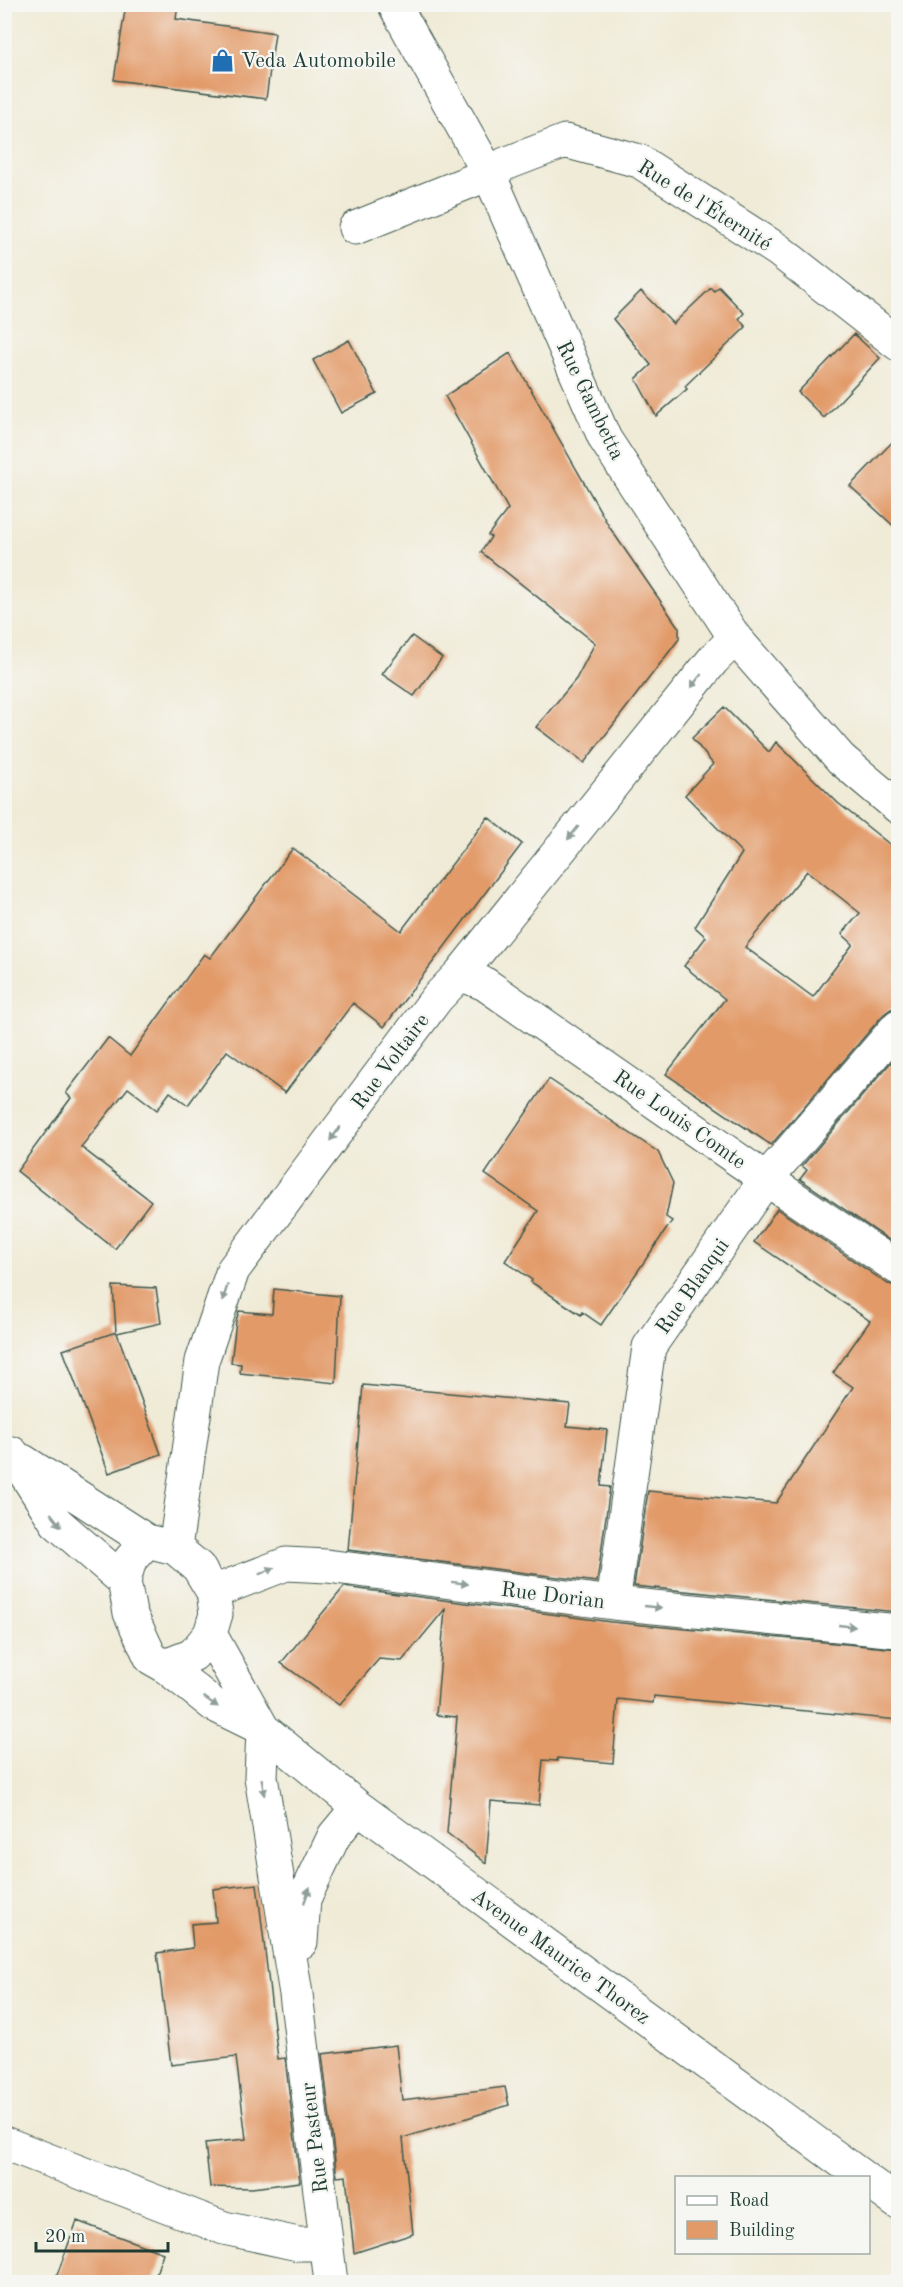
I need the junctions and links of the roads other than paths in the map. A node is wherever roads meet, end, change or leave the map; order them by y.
1 (394, 4) edge
2 (489, 174) junction
3 (355, 228) dead end
4 (898, 344) edge
5 (735, 638) junction
6 (898, 807) edge
7 (460, 974) junction
8 (898, 1026) edge
9 (766, 1179) junction
10 (898, 1268) edge
11 (8, 1450) edge
12 (161, 1544) junction
13 (124, 1581) junction
14 (213, 1592) junction
15 (613, 1603) junction
16 (898, 1631) edge
17 (210, 1634) junction
18 (165, 1666) junction
19 (263, 1729) junction
20 (358, 1807) junction
21 (297, 1994) junction
22 (4, 2143) edge
23 (861, 2176) edge
24 (870, 2182) edge
25 (898, 2203) edge
26 (326, 2244) junction
27 (331, 2283) edge

1 - 2 street, Rue Gambetta
2 - 3 street, Rue de l'Éternité
2 - 4 street, Rue de l'Éternité
2 - 5 street, Rue Gambetta
5 - 6 street, Rue Gambetta
5 -> 7 street, Rue Voltaire
7 - 9 street, Rue Louis Comte
7 -> 12 street, Rue Voltaire
8 - 9 street, Rue Blanqui
9 - 10 street, Rue Louis Comte
9 - 15 street, Rue Blanqui
11 - 12 street
11 -> 13 street
12 - 13 street
12 - 14 street
13 - 18 street
14 -> 15 street, Rue Dorian
14 - 17 street
15 -> 16 street, Rue Dorian
17 - 18 street
17 - 19 street, Avenue Maurice Thorez
18 -> 19 street, Avenue Maurice Thorez
19 - 20 street, Avenue Maurice Thorez
19 -> 21 street, Rue Pasteur
21 -> 20 street, Rue Pasteur
20 - 23 street, Avenue Maurice Thorez
21 - 26 street, Rue Pasteur
22 - 26 street
24 - 25 street
26 - 27 street, Rue Pasteur

